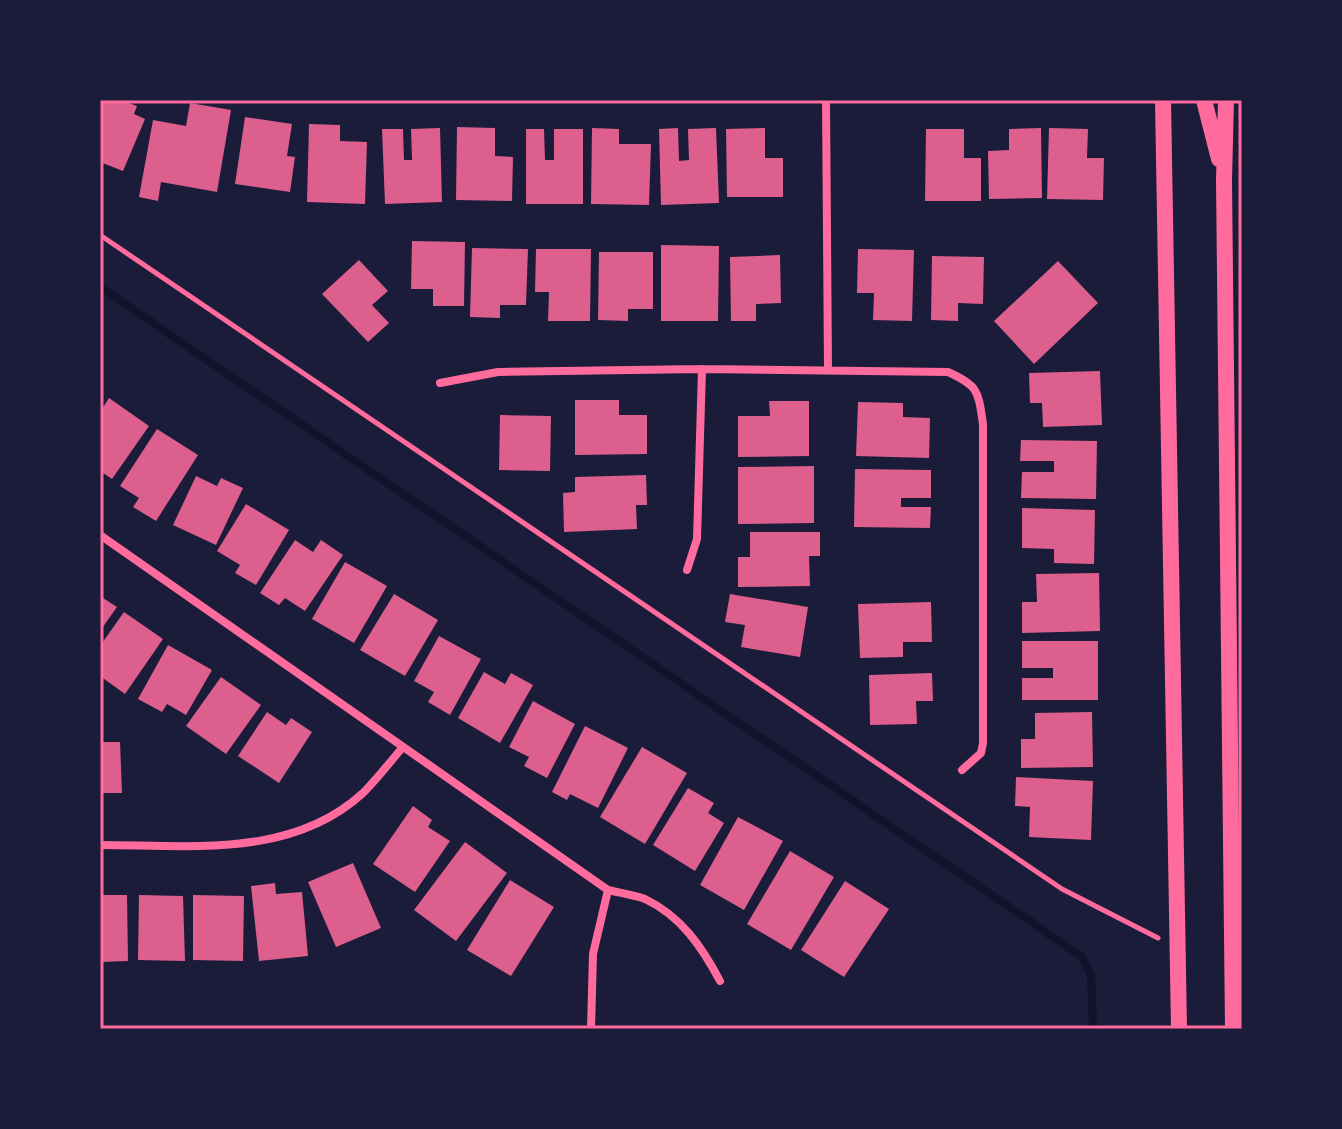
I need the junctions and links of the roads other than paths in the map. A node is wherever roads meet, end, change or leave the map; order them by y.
1 (826, 100) edge
2 (1163, 100) edge
3 (1204, 100) edge
4 (1226, 100) edge
5 (1224, 180) junction
6 (702, 369) junction
7 (828, 369) junction
8 (440, 383) dead end
9 (100, 535) edge
10 (687, 570) dead end
11 (403, 747) junction
12 (962, 770) dead end
13 (100, 845) edge
14 (608, 890) junction
15 (720, 981) dead end
16 (591, 1029) edge
17 (1179, 1029) edge
18 (1233, 1029) edge

1 - 7 street
2 - 17 main road
3 - 5 main road
4 - 5 main road
5 - 18 main road
6 - 7 street
6 - 8 street
6 - 10 street
7 - 12 street
9 - 11 street
11 - 13 street
11 - 14 street
14 - 15 street
14 - 16 street

